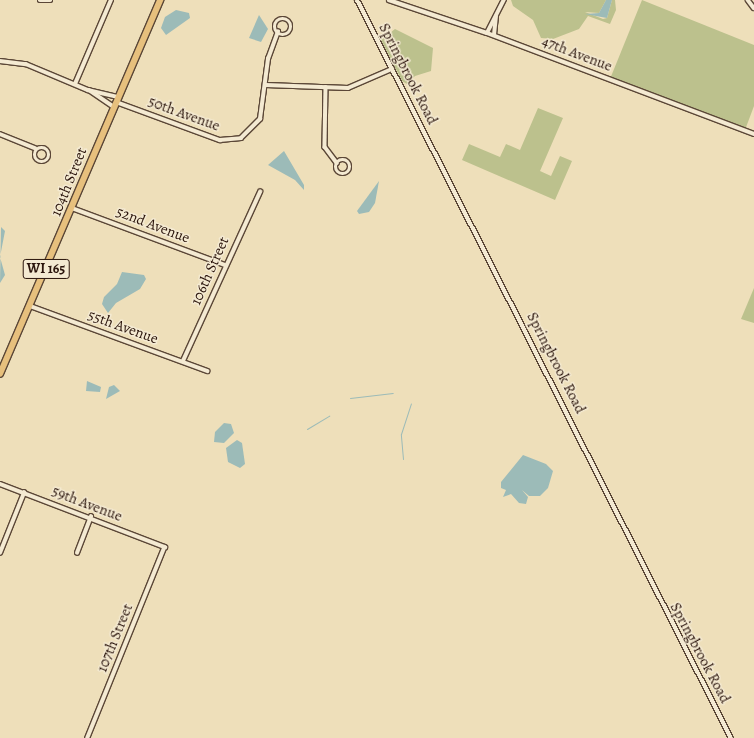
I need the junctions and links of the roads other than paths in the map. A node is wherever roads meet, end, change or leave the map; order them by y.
1 (40, 0) edge
2 (50, 0) edge
3 (111, 0) edge
4 (160, 0) edge
5 (357, 0) edge
6 (389, 0) edge
7 (504, 0) edge
8 (748, 0) edge
9 (754, 8) edge
10 (496, 17) junction
11 (278, 32) junction
12 (487, 33) junction
13 (494, 35) junction
14 (0, 61) edge
15 (392, 69) junction
16 (75, 84) junction
17 (266, 85) junction
18 (326, 87) junction
19 (89, 90) junction
20 (116, 102) junction
21 (0, 134) edge
22 (754, 134) edge
23 (35, 148) junction
24 (337, 164) junction
25 (260, 192) dead end
26 (72, 208) junction
27 (225, 265) junction
28 (30, 306) junction
29 (183, 361) junction
30 (208, 371) dead end
31 (0, 374) edge
32 (0, 484) edge
33 (24, 493) junction
34 (91, 517) junction
35 (165, 547) joint
36 (0, 553) edge
37 (77, 553) dead end
38 (88, 738) edge
39 (731, 738) edge

1 - 2 street
3 - 16 street
4 - 20 main road, 104th Street / WI 165
5 - 15 street, Springbrook Road
6 - 12 street, 47th Avenue
7 - 10 street
8 - 9 street
10 - 12 street
10 - 13 street
11 - 11 street
11 - 17 street
12 - 13 street, 47th Avenue
13 - 22 street, 47th Avenue
14 - 16 street
15 - 18 street
15 - 39 street, Springbrook Road
16 - 19 street
17 - 18 street
17 - 20 street, 50th Avenue
18 - 24 street
19 - 20 street
19 - 20 street
20 - 26 main road, 104th Street / WI 165
21 - 23 street
23 - 23 street
24 - 24 street
25 - 27 street, 106th Street
26 - 27 street, 52nd Avenue
26 - 28 main road, 104th Street / WI 165
27 - 29 street, 106th Street
28 - 29 street, 55th Avenue
28 - 31 main road, 104th Street / WI 165
29 - 30 street, 55th Avenue
32 - 33 street, 59th Avenue
33 - 34 street, 59th Avenue
33 - 36 street
34 - 35 street, 59th Avenue
34 - 37 street
35 - 38 street, 107th Street

